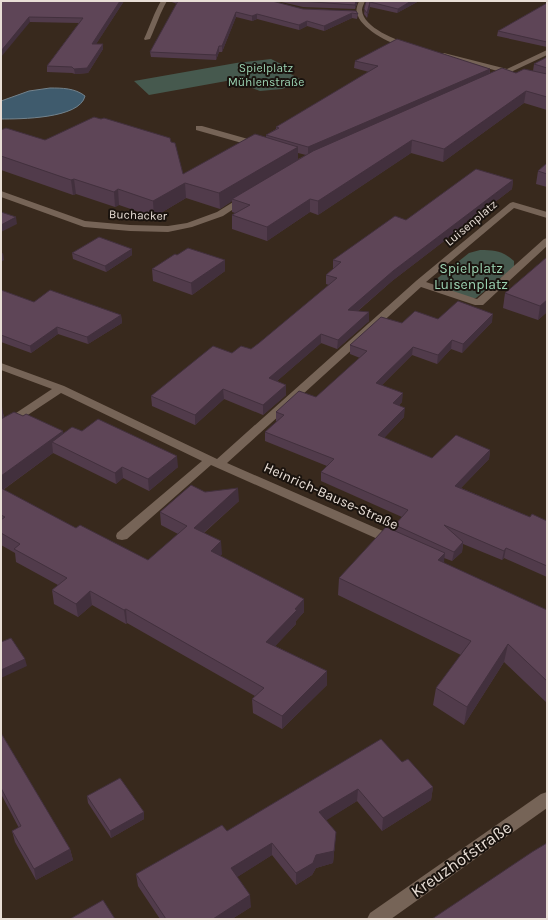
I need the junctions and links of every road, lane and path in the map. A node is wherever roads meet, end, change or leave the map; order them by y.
1 (164, 1) edge
2 (362, 1) edge
3 (147, 38) dead end
4 (413, 47) edge
5 (547, 52) edge
6 (435, 53) edge
7 (508, 72) junction
8 (521, 76) edge
9 (487, 81) edge
10 (199, 128) dead end
11 (265, 147) edge
12 (1, 194) edge
13 (252, 194) edge
14 (547, 215) edge
15 (547, 241) edge
16 (419, 283) junction
17 (1, 366) edge
18 (60, 388) junction
19 (1, 428) edge
20 (215, 462) junction
21 (122, 536) dead end
22 (406, 546) edge
23 (547, 799) edge
24 (376, 919) edge

1 - 3 street
2 - 4 street
5 - 7 street
6 - 7 street
7 - 8 street
7 - 9 street
10 - 11 street
12 - 13 street, Buchacker
14 - 16 street, Luisenplatz
15 - 16 street
16 - 20 street, Luisenplatz
17 - 18 street, Heinrich-Bause-Straße
18 - 19 street
18 - 20 street, Heinrich-Bause-Straße
20 - 21 street
20 - 22 street, Heinrich-Bause-Straße
23 - 24 street, Kreuzhofstraße

